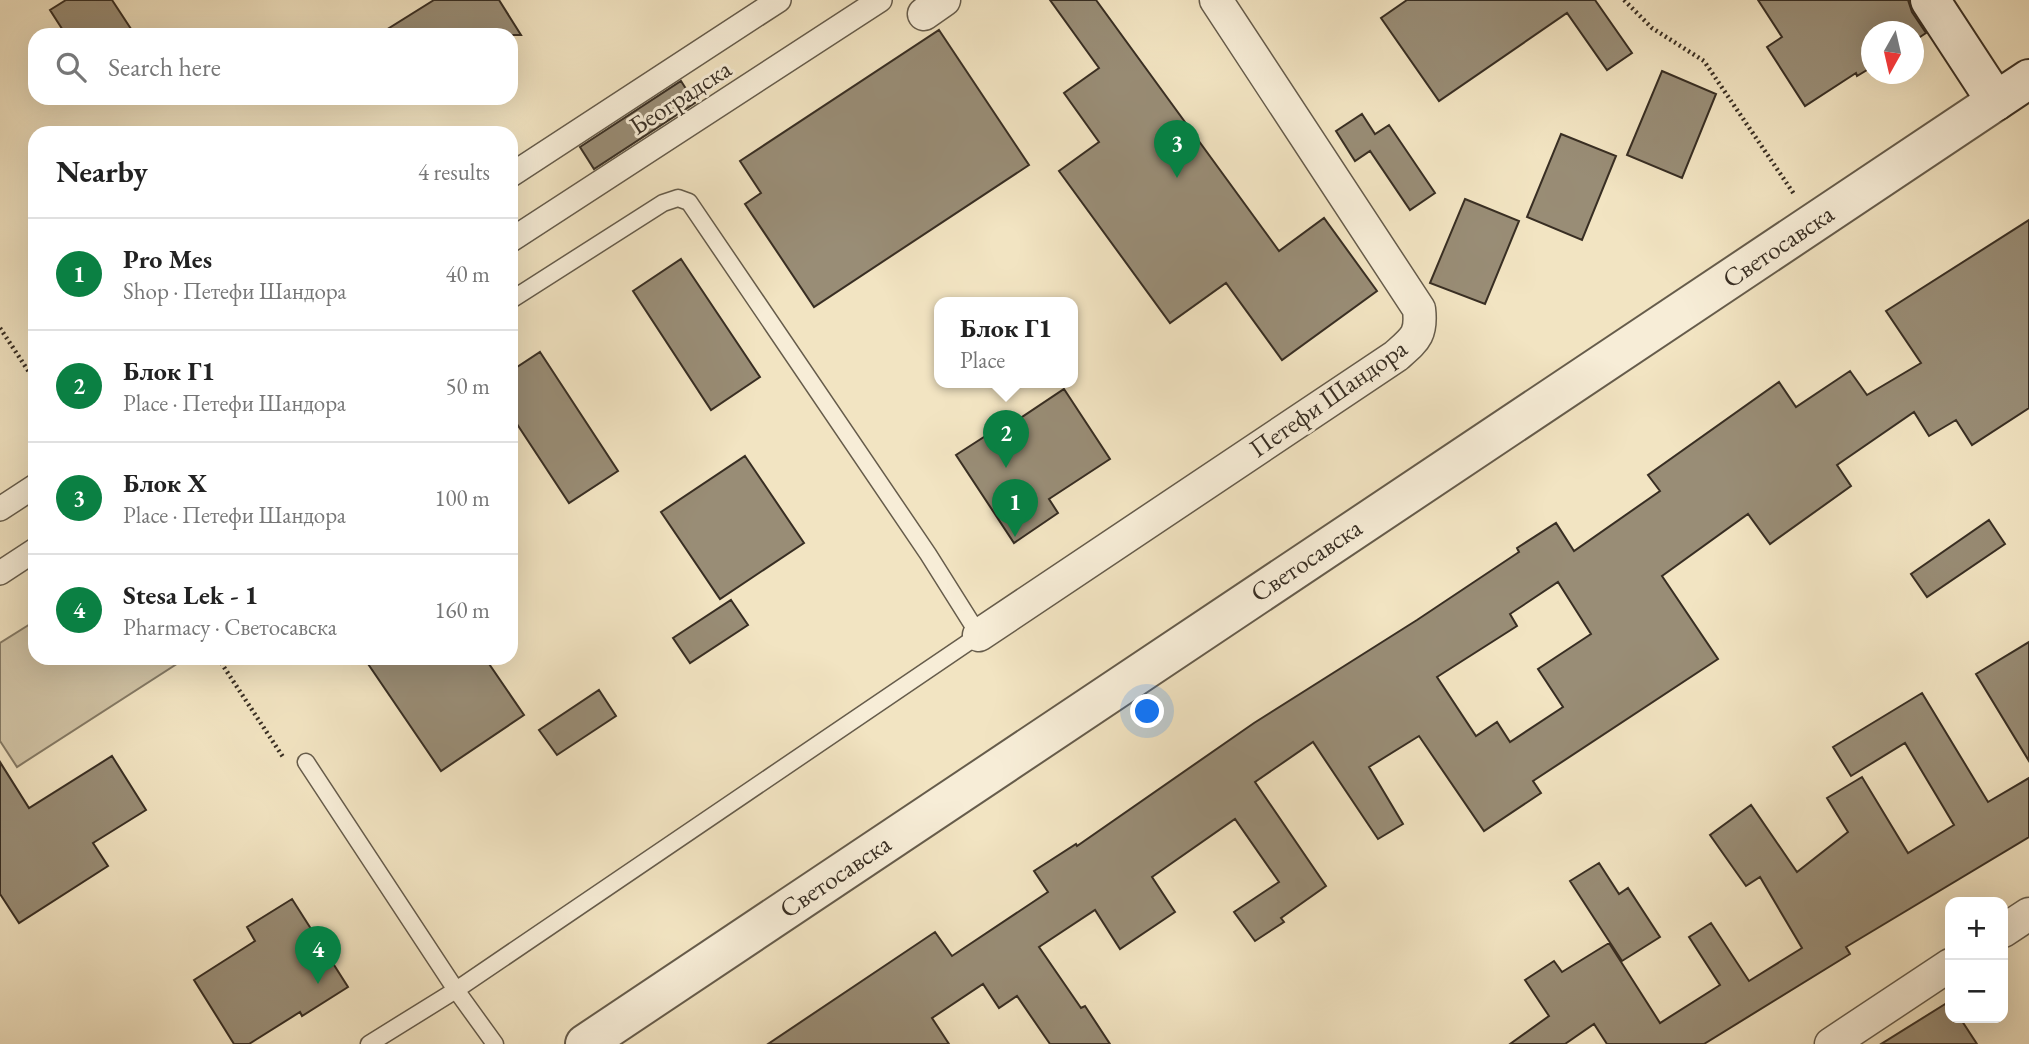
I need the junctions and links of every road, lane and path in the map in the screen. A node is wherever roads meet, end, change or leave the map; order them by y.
1 (779, 0) edge
2 (880, 0) edge
3 (1216, 0) edge
4 (1624, 0) edge
5 (1931, 0) edge
6 (2019, 87) edge
7 (518, 170) edge
8 (1812, 223) junction
9 (518, 235) edge
10 (518, 296) edge
11 (0, 328) edge
12 (28, 370) edge
13 (28, 491) edge
14 (0, 509) edge
15 (28, 555) edge
16 (0, 573) edge
17 (979, 635) junction
18 (306, 762) dead end
19 (2029, 914) edge
20 (2008, 928) edge
21 (1945, 968) edge
22 (456, 990) junction
23 (369, 1044) edge
24 (495, 1044) edge
25 (584, 1044) edge
26 (1831, 1044) edge

1 - 7 street, Београдска
2 - 9 street, Београдска
3 - 17 street, Петефи Шандора
4 - 8 path
5 - 6 street
6 - 8 street, Светосавска
8 - 25 street, Светосавска
10 - 17 lane
11 - 12 path
13 - 14 street
15 - 16 street
17 - 22 lane
18 - 22 lane
19 - 20 street
21 - 26 street
22 - 23 lane
22 - 24 lane

